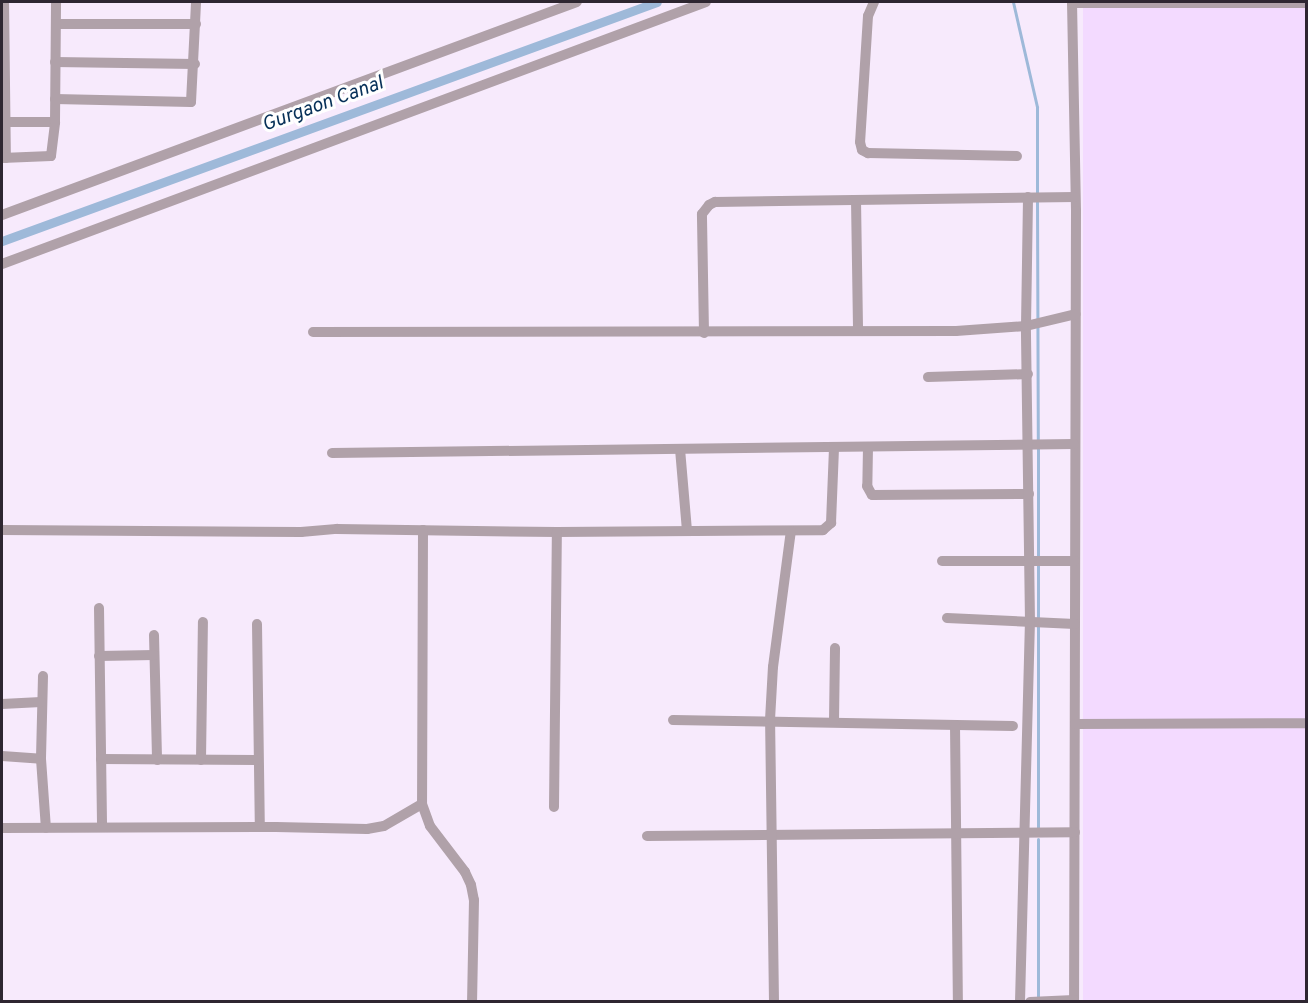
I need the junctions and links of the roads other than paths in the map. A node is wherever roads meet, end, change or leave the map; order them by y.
1 (4, 2) edge
2 (56, 2) edge
3 (196, 2) edge
4 (577, 2) edge
5 (706, 2) edge
6 (874, 2) edge
7 (1072, 2) edge
8 (1306, 3) edge
9 (56, 24) junction
10 (196, 24) junction
11 (55, 62) junction
12 (195, 64) junction
13 (55, 99) junction
14 (3, 122) edge
15 (55, 122) junction
16 (1017, 156) dead end
17 (4, 158) edge
18 (1036, 197) junction
19 (1076, 197) junction
20 (856, 200) junction
21 (2, 215) edge
22 (2, 264) edge
23 (1076, 314) junction
24 (1034, 324) junction
25 (858, 331) junction
26 (313, 332) dead end
27 (704, 333) junction
28 (1028, 374) junction
29 (928, 377) dead end
30 (1074, 444) junction
31 (1035, 445) junction
32 (834, 447) junction
33 (868, 447) junction
34 (680, 449) junction
35 (332, 453) dead end
36 (1029, 494) junction
37 (2, 530) edge
38 (423, 530) junction
39 (687, 530) junction
40 (791, 531) junction
41 (557, 532) junction
42 (942, 561) dead end
43 (1035, 561) junction
44 (1075, 561) junction
45 (99, 608) dead end
46 (947, 618) dead end
47 (203, 622) dead end
48 (1035, 623) junction
49 (257, 624) dead end
50 (1075, 624) junction
51 (154, 635) dead end
52 (835, 648) dead end
53 (154, 655) junction
54 (99, 656) junction
55 (43, 676) dead end
56 (41, 702) junction
57 (2, 704) edge
58 (673, 720) dead end
59 (770, 720) junction
60 (834, 720) junction
61 (1306, 723) edge
62 (1075, 724) junction
63 (955, 725) junction
64 (1013, 726) dead end
65 (2, 756) edge
66 (41, 759) junction
67 (101, 759) junction
68 (157, 760) junction
69 (201, 760) junction
70 (257, 760) junction
71 (422, 804) junction
72 (554, 807) dead end
73 (102, 827) junction
74 (260, 827) junction
75 (2, 828) edge
76 (46, 828) junction
77 (1024, 831) junction
78 (1075, 832) junction
79 (954, 834) junction
80 (647, 836) dead end
81 (771, 836) junction
82 (1034, 1001) edge
83 (1074, 1001) edge
84 (472, 1002) edge
85 (774, 1002) edge
86 (958, 1002) edge
87 (1020, 1002) edge

1 - 14 street
2 - 9 street
3 - 10 street
4 - 21 street
5 - 22 street
6 - 16 street
7 - 8 street
7 - 19 street
9 - 10 street
9 - 11 street
10 - 12 street
11 - 12 street
11 - 13 street
12 - 13 street
13 - 15 street
14 - 15 street
14 - 17 street
15 - 17 street
18 - 19 street
18 - 20 street
18 - 24 street
19 - 23 street
20 - 25 street
20 - 27 street
23 - 24 street
23 - 30 street
24 - 25 street
24 - 28 street
25 - 27 street
26 - 27 street
28 - 29 street
28 - 31 street
30 - 31 street
30 - 44 street
31 - 33 street
31 - 36 street
32 - 33 street
32 - 34 street
32 - 40 street
33 - 36 street
34 - 35 street
34 - 39 street
36 - 43 street
37 - 38 street
38 - 41 street
38 - 71 street
39 - 40 street
39 - 41 street
40 - 59 street
41 - 72 street
42 - 43 street
43 - 44 street
43 - 48 street
44 - 50 street
45 - 54 street
46 - 48 street
47 - 69 street
48 - 50 street
48 - 77 street
49 - 70 street
50 - 62 street
51 - 53 street
52 - 60 street
53 - 54 street
53 - 68 street
54 - 67 street
55 - 56 street
56 - 57 street
56 - 66 street
58 - 59 street
59 - 60 street
59 - 81 street
60 - 63 street
61 - 62 street
62 - 78 street
63 - 64 street
63 - 79 street
65 - 66 street
66 - 76 street
67 - 68 street
67 - 73 street
68 - 69 street
69 - 70 street
70 - 74 street
71 - 74 street
71 - 84 street
73 - 74 street
73 - 76 street
75 - 76 street
77 - 78 street
77 - 79 street
77 - 87 street
78 - 83 street
79 - 81 street
79 - 86 street
80 - 81 street
81 - 85 street
82 - 83 street

